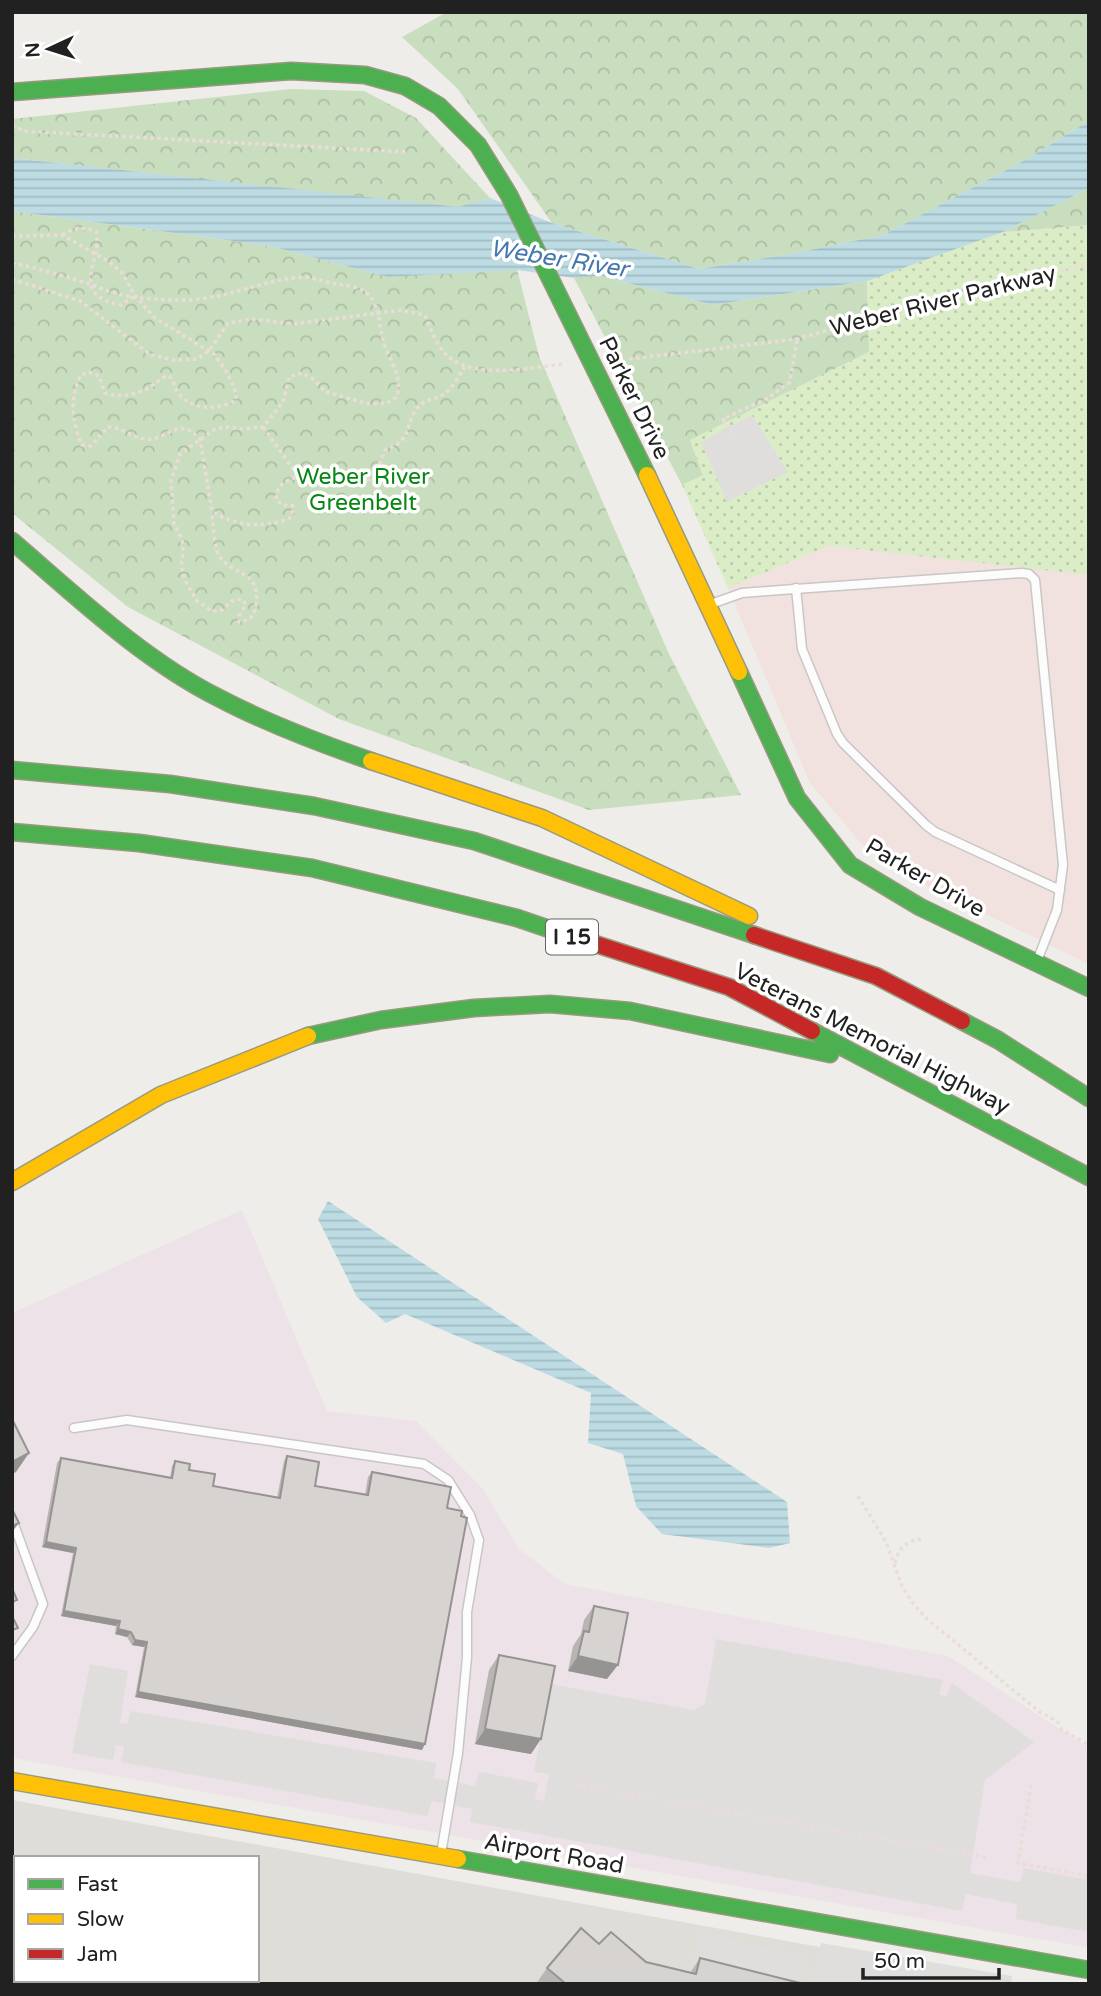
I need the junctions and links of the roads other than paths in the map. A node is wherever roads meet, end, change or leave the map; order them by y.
1 (12, 92) edge
2 (12, 541) edge
3 (796, 589) junction
4 (709, 605) junction
5 (12, 770) edge
6 (12, 832) edge
7 (1060, 890) junction
8 (1036, 963) junction
9 (876, 976) junction
10 (1089, 988) edge
11 (867, 1062) junction
12 (1089, 1098) edge
13 (1089, 1177) edge
14 (12, 1182) edge
15 (75, 1428) dead end
16 (12, 1519) edge
17 (12, 1656) edge
18 (12, 1780) edge
19 (440, 1857) junction
20 (1086, 1975) edge

1 - 4 main road, Parker Drive
2 - 9 main road
3 - 4 lane
3 - 7 lane
3 - 7 lane
4 - 8 main road, Parker Drive
5 - 9 main road, Veterans Memorial Highway
6 - 11 main road, Veterans Memorial Highway / I 15
7 - 8 lane
8 - 10 main road, Parker Drive
9 - 12 main road, Veterans Memorial Highway
11 - 13 main road, Veterans Memorial Highway / I 15
11 - 14 main road
15 - 19 lane
16 - 17 lane
18 - 19 main road, Airport Road
19 - 20 main road, Airport Road

